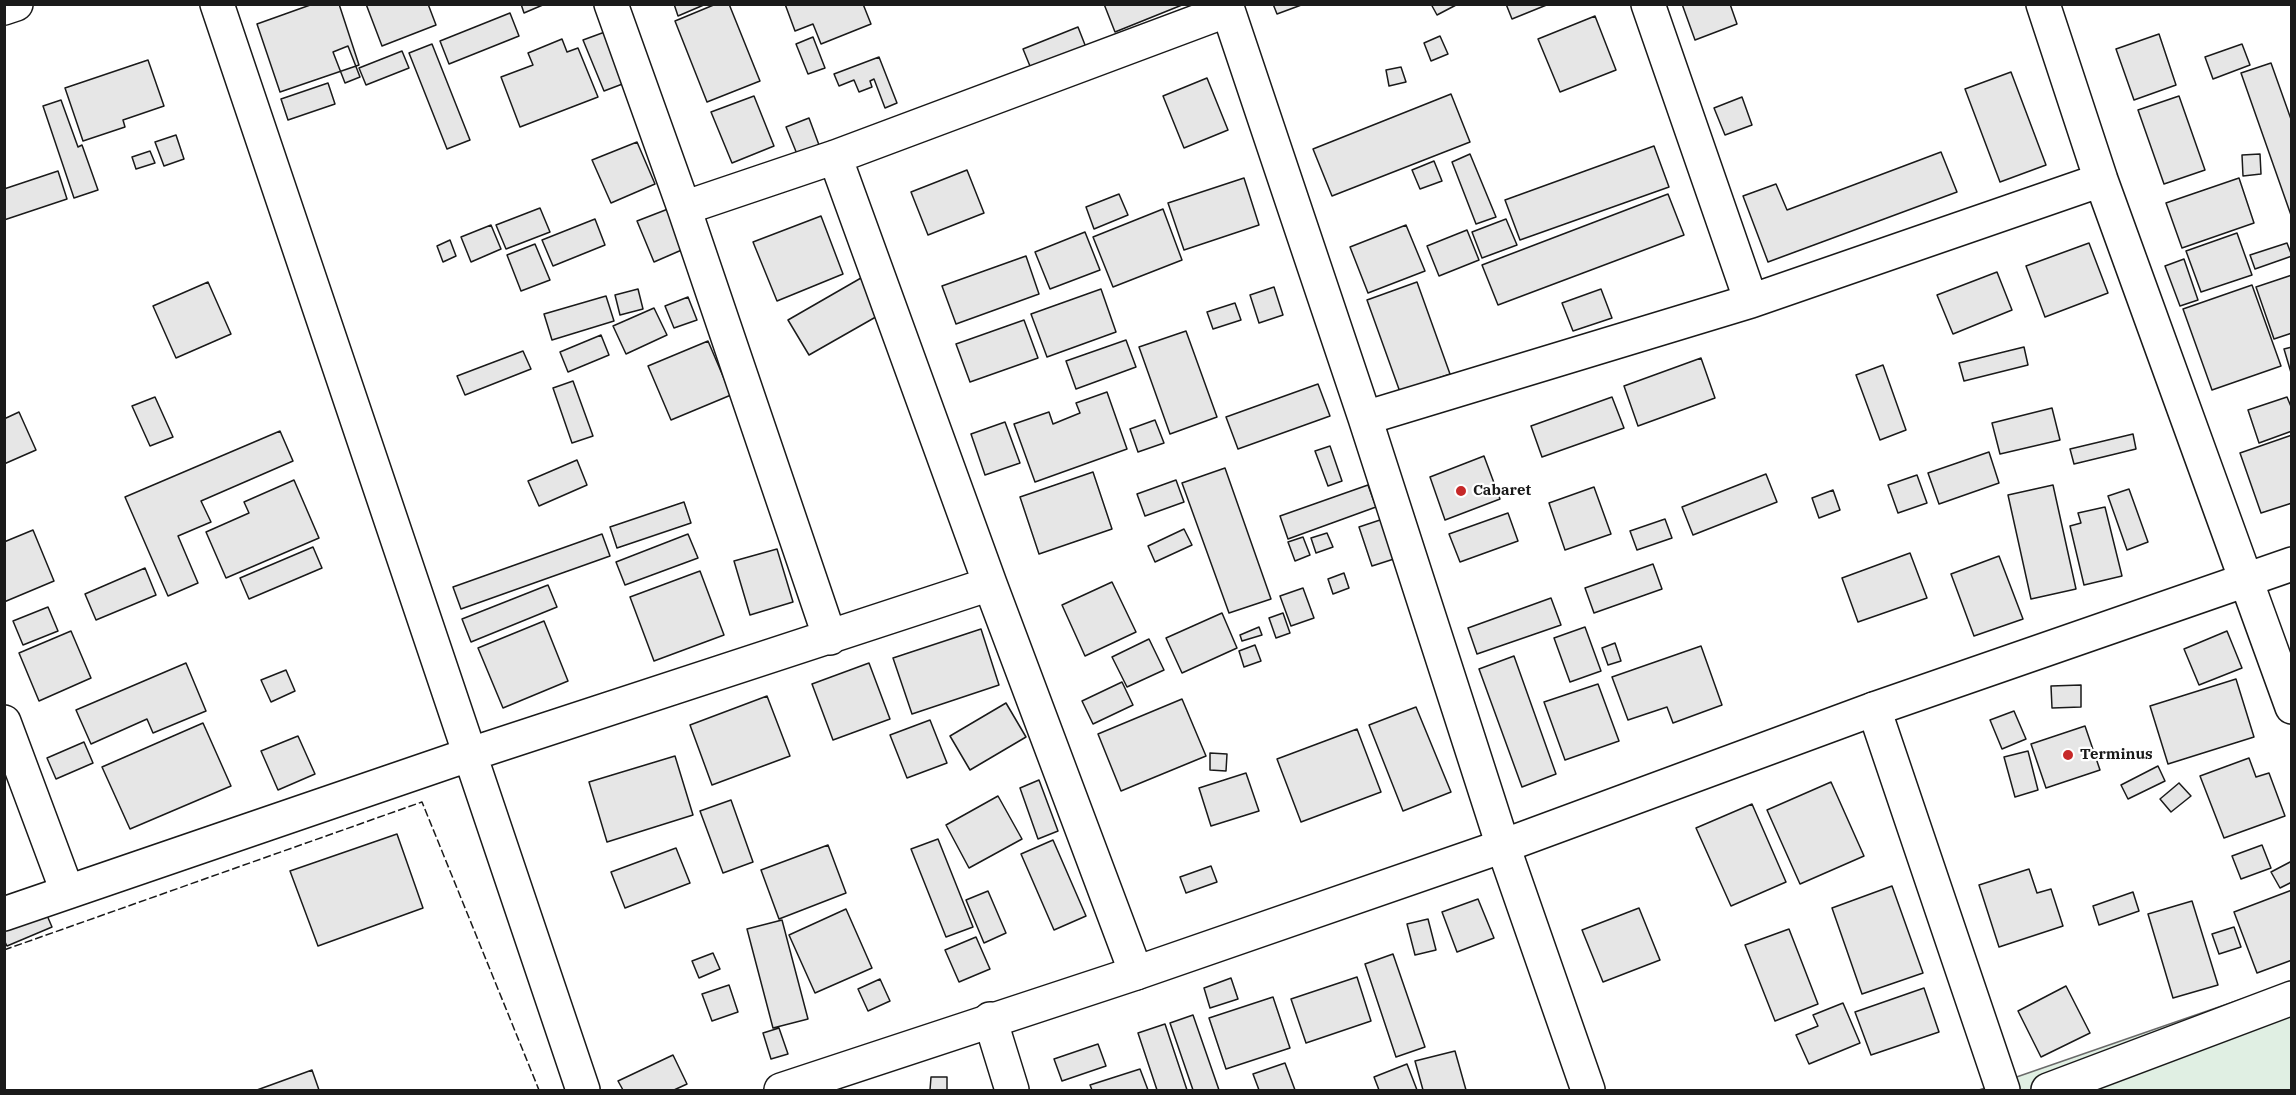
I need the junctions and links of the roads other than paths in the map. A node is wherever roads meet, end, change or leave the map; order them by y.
1 (16, 4) edge
2 (217, 4) edge
3 (611, 4) edge
4 (1648, 4) edge
5 (2043, 4) edge
6 (1227, 7) edge
7 (4, 8) edge
8 (835, 157) junction
9 (2101, 180) junction
10 (684, 208) junction
11 (1751, 301) junction
12 (1365, 418) junction
13 (2292, 564) edge
14 (2248, 580) junction
15 (990, 584) junction
16 (830, 638) junction
17 (2292, 707) edge
18 (1874, 709) junction
19 (4, 722) edge
20 (471, 754) junction
21 (1503, 846) junction
22 (68, 891) junction
23 (4, 914) edge
24 (1136, 973) junction
25 (2292, 998) edge
26 (990, 1019) junction
27 (583, 1090) edge
28 (780, 1090) edge
29 (1012, 1090) edge
30 (1588, 1090) edge
31 (2003, 1090) edge
32 (2048, 1090) edge

1 - 7 street
2 - 20 street
3 - 10 street
4 - 11 street
5 - 9 street
6 - 8 street
6 - 12 street
8 - 10 street
8 - 15 street
9 - 11 street
9 - 14 street
10 - 16 street
11 - 12 street
12 - 21 street
13 - 14 street
14 - 17 street
14 - 18 street
15 - 16 street
15 - 24 street
16 - 20 street
18 - 21 street
18 - 31 street
19 - 22 street
20 - 22 street
20 - 27 street
21 - 24 street
21 - 30 street
22 - 23 street
24 - 26 street
25 - 32 street
26 - 28 street
26 - 29 street

